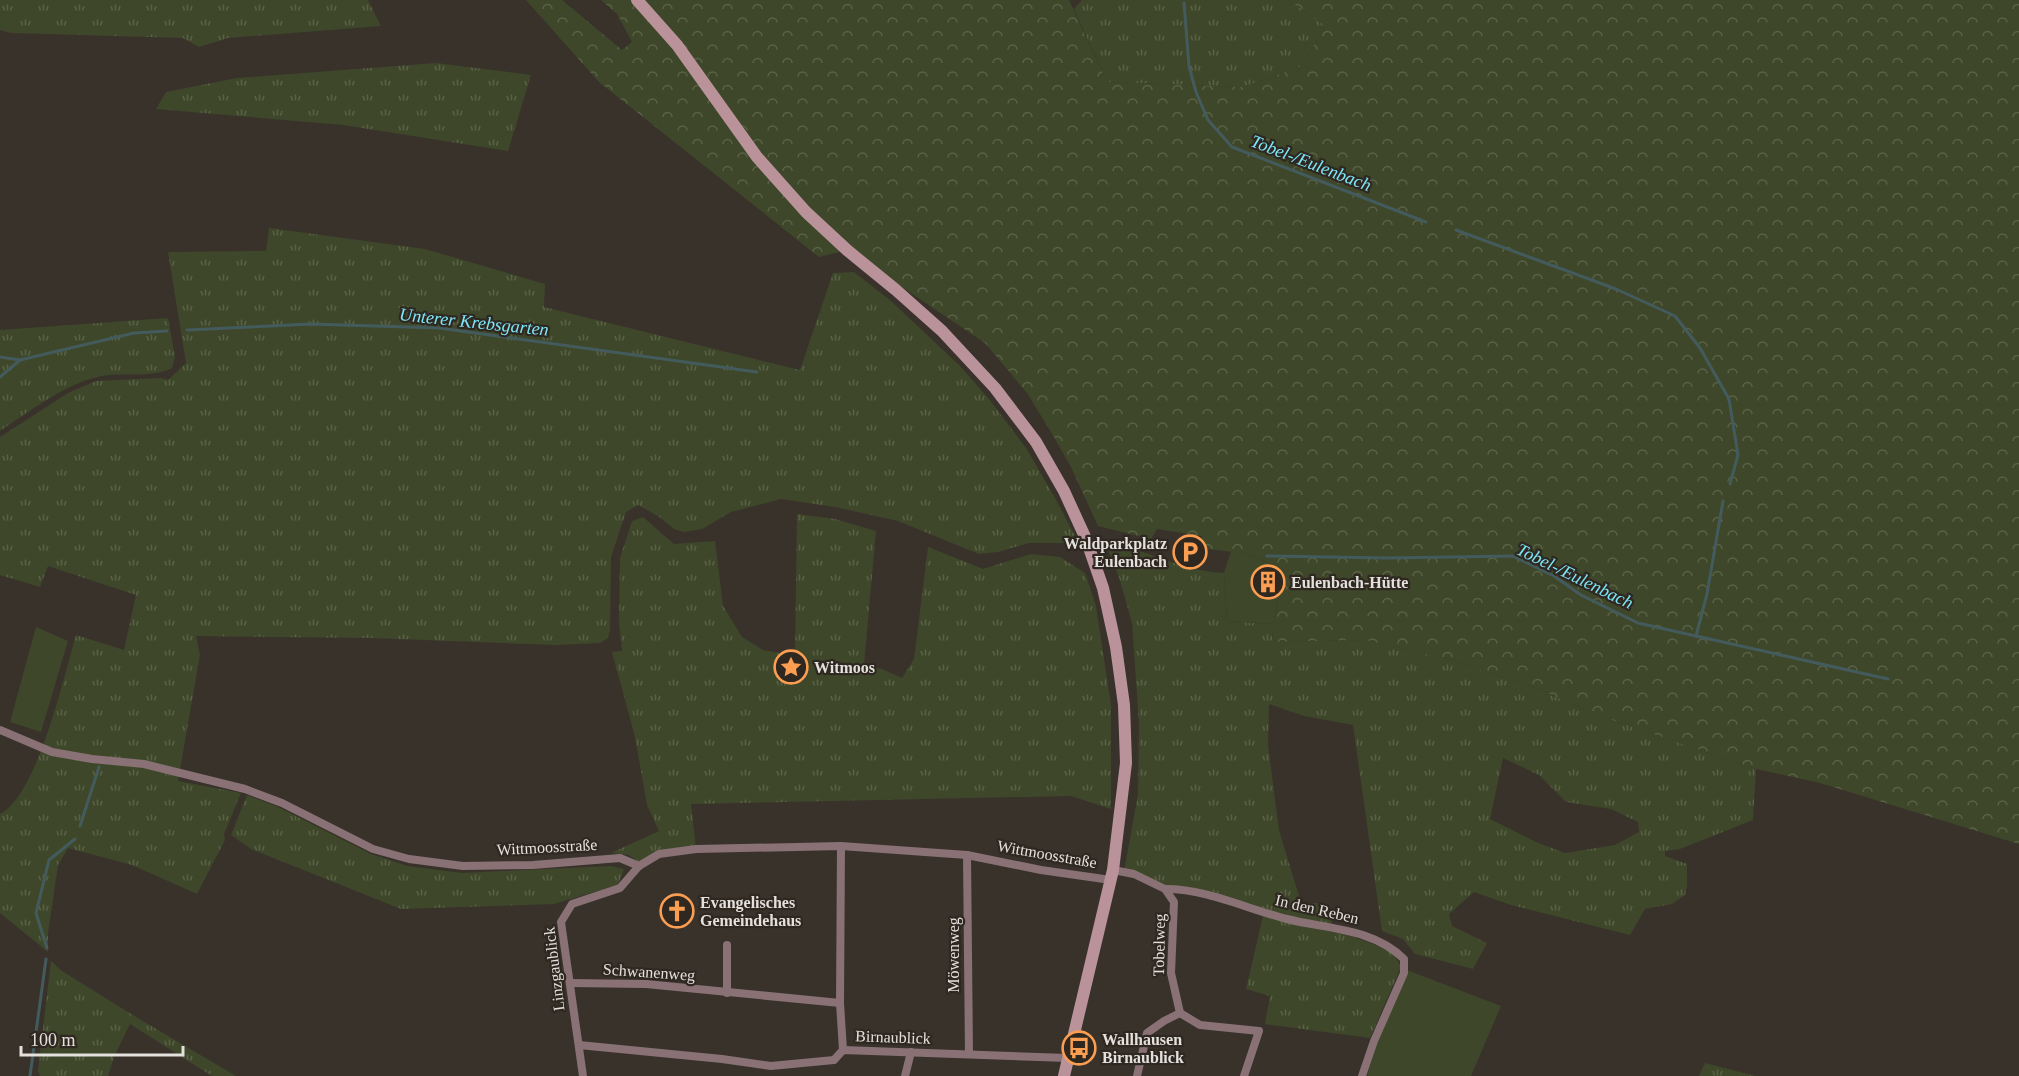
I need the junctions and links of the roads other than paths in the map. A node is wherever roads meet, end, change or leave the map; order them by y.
1 (637, 0) edge
2 (0, 730) edge
3 (841, 846) junction
4 (967, 855) junction
5 (639, 866) junction
6 (1112, 875) junction
7 (1166, 889) junction
8 (727, 945) dead end
9 (570, 983) junction
10 (727, 993) junction
11 (840, 1003) junction
12 (1180, 1013) junction
13 (579, 1045) junction
14 (843, 1050) junction
15 (911, 1052) junction
16 (969, 1054) junction
17 (1068, 1058) junction
18 (582, 1076) edge
19 (905, 1076) edge
20 (1064, 1076) edge
21 (1137, 1076) edge
22 (1244, 1076) edge
23 (1362, 1076) edge

1 - 6 main road
2 - 5 street, Wittmoosstraße
3 - 4 street, Wittmoosstraße
3 - 5 street, Wittmoosstraße
3 - 11 street
4 - 6 street, Wittmoosstraße
4 - 16 street, Möwenweg
5 - 9 street, Linzgaublick
6 - 7 street
6 - 17 main road
7 - 12 street, Tobelweg
7 - 23 street, In den Reben
8 - 10 street
9 - 10 street, Schwanenweg
9 - 13 street, Linzgaublick
10 - 11 street, Schwanenweg
11 - 14 street
12 - 21 street
12 - 22 street
13 - 14 street, Birnaublick
13 - 18 street, Linzgaublick
14 - 15 street, Birnaublick
15 - 16 street, Birnaublick
15 - 19 street
16 - 17 street, Birnaublick
17 - 20 main road

